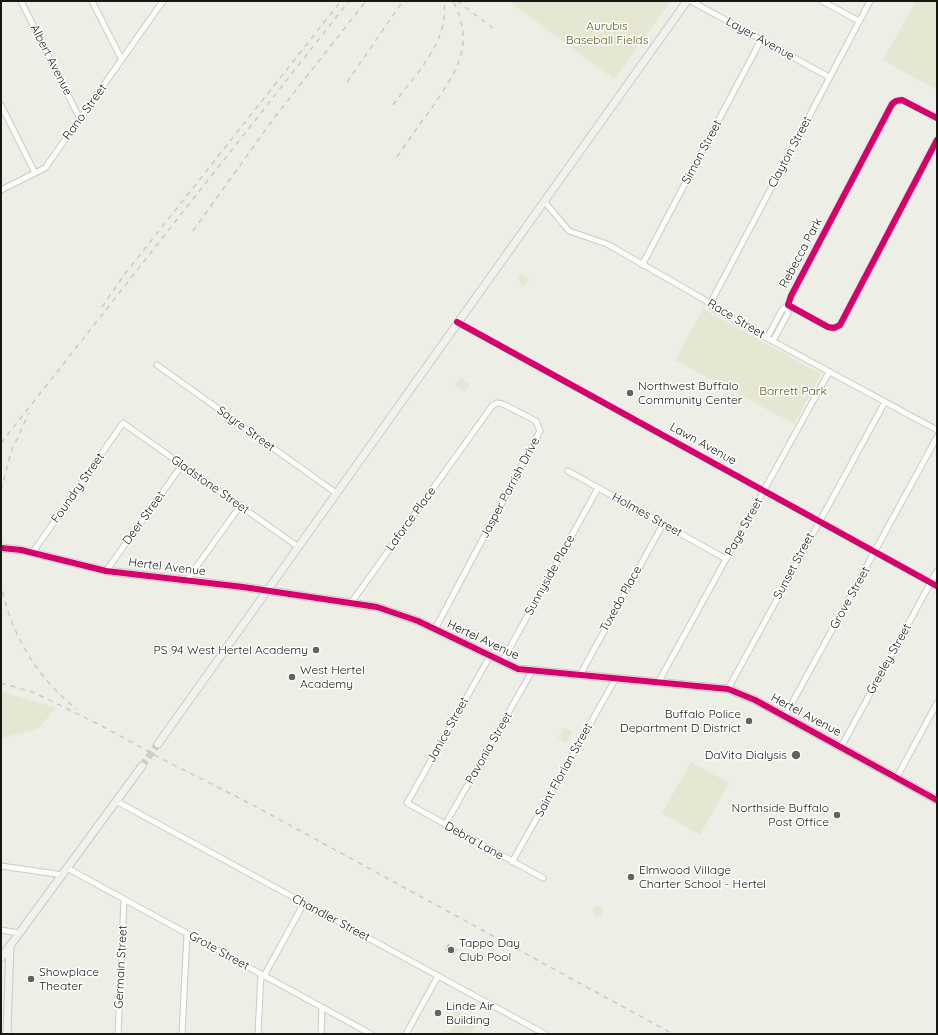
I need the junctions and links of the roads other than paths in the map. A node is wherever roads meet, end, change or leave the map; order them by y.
1 (21, 1) edge
2 (92, 1) edge
3 (164, 1) edge
4 (687, 1) edge
5 (691, 1) edge
6 (822, 1) edge
7 (870, 1) edge
8 (859, 21) junction
9 (761, 40) junction
10 (122, 60) junction
11 (830, 77) junction
12 (1, 104) edge
13 (937, 118) edge
14 (80, 119) junction
15 (937, 140) edge
16 (35, 173) junction
17 (1, 190) edge
18 (544, 201) junction
19 (642, 265) junction
20 (710, 304) junction
21 (788, 306) junction
22 (457, 322) junction
23 (767, 338) junction
24 (773, 342) junction
25 (157, 365) dead end
26 (828, 372) junction
27 (885, 402) junction
28 (123, 423) joint
29 (937, 430) edge
30 (471, 435) joint
31 (937, 437) edge
32 (182, 465) junction
33 (568, 471) dead end
34 (598, 488) junction
35 (764, 490) junction
36 (336, 493) junction
37 (240, 506) junction
38 (819, 521) junction
39 (663, 524) junction
40 (297, 546) junction
41 (1, 548) edge
42 (33, 552) junction
43 (875, 552) junction
44 (726, 559) junction
45 (106, 571) junction
46 (937, 571) edge
47 (187, 580) junction
48 (931, 582) junction
49 (937, 586) edge
50 (267, 590) junction
51 (351, 603) junction
52 (435, 630) junction
53 (490, 656) junction
54 (502, 662) junction
55 (532, 671) junction
56 (580, 675) junction
57 (616, 678) junction
58 (659, 681) junction
59 (728, 689) junction
60 (937, 703) edge
61 (785, 716) junction
62 (158, 744) tunnel mouth
63 (841, 747) junction
64 (142, 766) tunnel mouth
65 (897, 777) junction
66 (937, 800) edge
67 (116, 801) junction
68 (407, 803) joint
69 (444, 825) junction
70 (512, 862) junction
71 (1, 866) edge
72 (67, 868) junction
73 (63, 875) junction
74 (543, 878) dead end
75 (124, 900) junction
76 (304, 903) junction
77 (1, 930) edge
78 (20, 933) junction
79 (187, 934) junction
80 (10, 946) junction
81 (1, 958) edge
82 (262, 975) junction
83 (438, 976) junction
84 (322, 1007) junction
85 (7, 1034) edge
86 (118, 1034) edge
87 (182, 1034) edge
88 (258, 1034) edge
89 (320, 1034) edge
90 (371, 1034) edge
91 (406, 1034) edge
92 (545, 1034) edge

1 - 14 street, Albert Avenue
2 - 10 street
3 - 10 street, Rano Street
4 - 18 main road
5 - 9 street, Layer Avenue
6 - 8 street
7 - 8 street, Clayton Street
8 - 11 street, Clayton Street
9 - 11 street, Layer Avenue
9 - 19 street, Simon Street
10 - 14 street, Rano Street
11 - 20 street, Clayton Street
12 - 16 street
13 - 21 street, Rebecca Park
14 - 16 street, Rano Street
15 - 21 street, Rebecca Park
16 - 17 street, Rano Street
18 - 19 street, Race Street
18 - 22 main road
19 - 20 street, Race Street
20 - 23 street, Race Street
21 - 23 street, Rebecca Park
21 - 24 street, Rebecca Park
22 - 35 street, Lawn Avenue
22 - 36 main road
23 - 24 street, Race Street
24 - 26 street, Race Street
25 - 36 street, Sayre Street
26 - 27 street, Race Street
26 - 35 street, Page Street
27 - 29 street, Race Street
27 - 38 street, Sunset Street
28 - 32 street, Gladstone Street
28 - 42 street, Foundry Street
30 - 51 street, Laforce Place
30 - 52 street, Jasper Parrish Drive
31 - 43 street, Grove Street
32 - 37 street, Gladstone Street
32 - 45 street, Deer Street
33 - 34 street, Holmes Street
34 - 39 street, Holmes Street
34 - 54 street, Sunnyside Place
35 - 38 street, Lawn Avenue
35 - 44 street, Page Street
36 - 40 main road
37 - 40 street, Gladstone Street
37 - 47 street
38 - 43 street, Lawn Avenue
38 - 59 street, Sunset Street
39 - 44 street, Holmes Street
39 - 56 street, Tuxedo Place
40 - 50 main road
41 - 42 main road, Hertel Avenue
42 - 45 main road, Hertel Avenue
43 - 48 street, Lawn Avenue
43 - 61 street, Grove Street
44 - 58 street, Page Street
45 - 47 main road, Hertel Avenue
46 - 48 street, Greeley Street
47 - 50 main road, Hertel Avenue
48 - 49 street, Lawn Avenue
48 - 63 street, Greeley Street
50 - 51 main road, Hertel Avenue
50 - 62 main road
51 - 52 main road, Hertel Avenue
52 - 53 main road, Hertel Avenue
53 - 54 main road, Hertel Avenue
53 - 68 street, Janice Street
54 - 55 main road, Hertel Avenue
55 - 56 main road, Hertel Avenue
55 - 69 street, Pavonia Street
56 - 57 main road, Hertel Avenue
57 - 58 main road, Hertel Avenue
57 - 70 street, Saint Florian Street
58 - 59 main road, Hertel Avenue
59 - 61 main road, Hertel Avenue
60 - 65 street
61 - 63 main road, Hertel Avenue
63 - 65 main road, Hertel Avenue
64 - 67 main road
65 - 66 main road, Hertel Avenue
67 - 72 main road
67 - 76 street, Chandler Street
68 - 69 street, Debra Lane
69 - 70 street, Debra Lane
70 - 74 street, Debra Lane
71 - 73 street
72 - 73 main road
72 - 75 street, Grote Street
73 - 78 main road
75 - 79 street, Grote Street
75 - 86 street, Germain Street
76 - 82 street
76 - 83 street, Chandler Street
77 - 78 street
78 - 80 main road
79 - 82 street, Grote Street
79 - 87 street
80 - 81 main road
80 - 85 main road
82 - 84 street, Grote Street
82 - 88 street
83 - 91 street
83 - 92 street, Chandler Street
84 - 89 street
84 - 90 street, Grote Street

